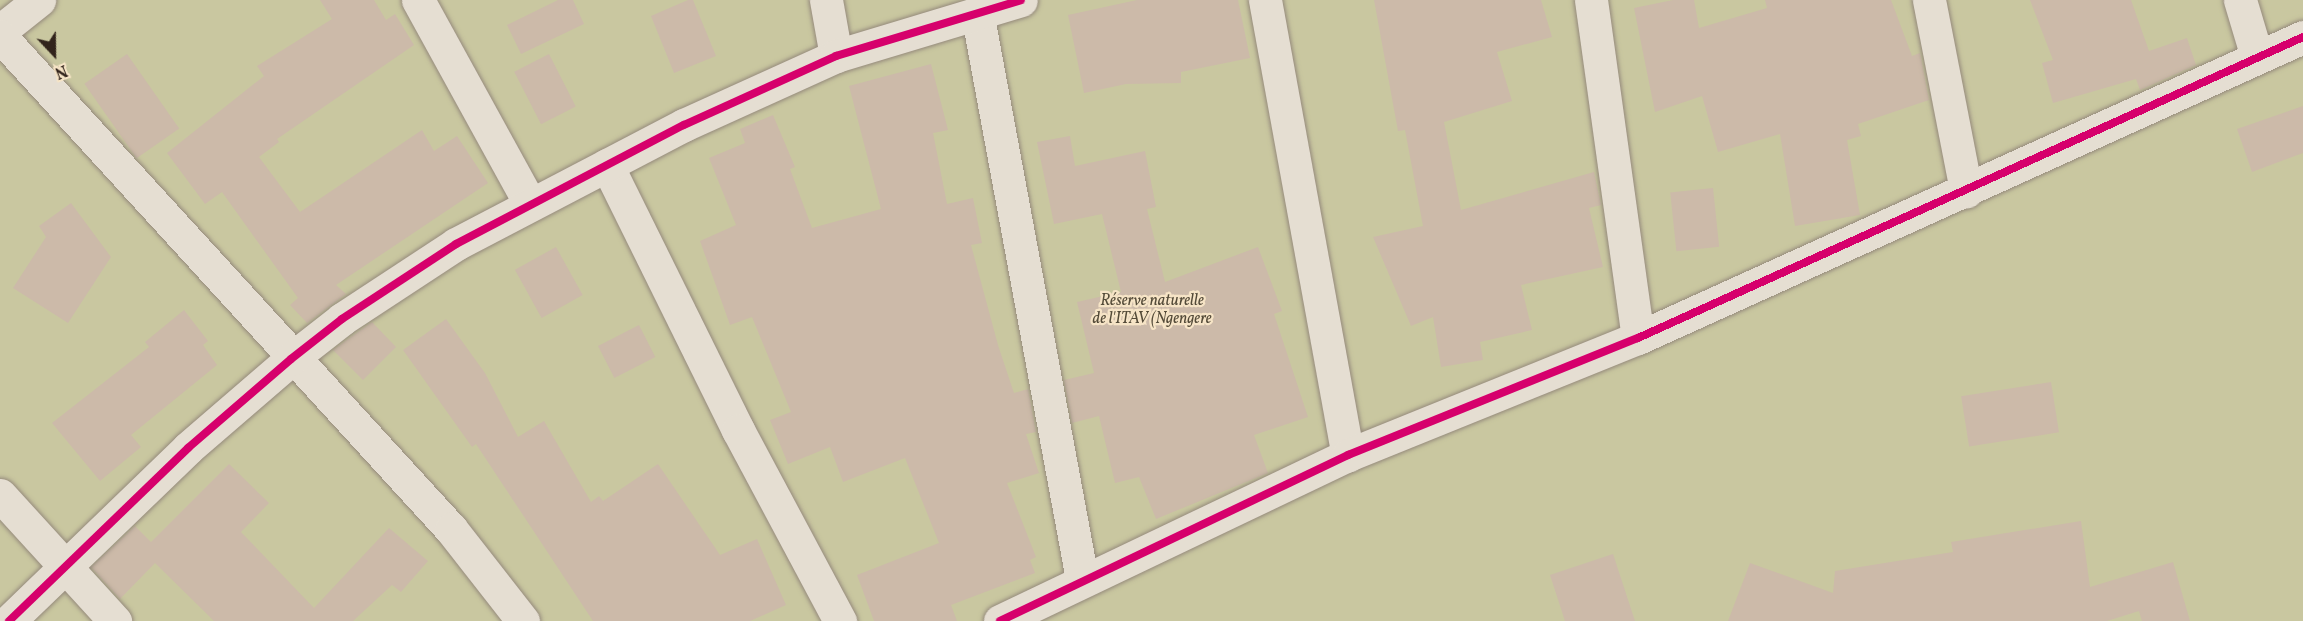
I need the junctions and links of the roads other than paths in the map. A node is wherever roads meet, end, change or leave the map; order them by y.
1 (39, 0) edge
2 (418, 0) edge
3 (826, 0) edge
4 (1019, 0) edge
5 (1265, 0) edge
6 (1591, 0) edge
7 (1929, 0) edge
8 (2240, 0) edge
9 (977, 12) junction
10 (0, 31) edge
11 (0, 36) edge
12 (2303, 38) edge
13 (836, 56) junction
14 (2257, 57) junction
15 (607, 165) junction
16 (1966, 191) junction
17 (530, 204) junction
18 (1638, 338) junction
19 (291, 359) junction
20 (1348, 455) junction
21 (0, 495) edge
22 (65, 564) junction
23 (1082, 579) junction
24 (9, 621) edge
25 (115, 621) edge
26 (523, 621) edge
27 (840, 621) edge
28 (1000, 621) edge

1 - 10 street
2 - 17 street
3 - 13 street
4 - 9 street
5 - 20 street
6 - 18 street
7 - 16 street
8 - 14 street
9 - 13 street
9 - 23 street
11 - 19 street
12 - 14 street
13 - 15 street
14 - 16 street
15 - 17 street
15 - 27 street
16 - 18 street
17 - 19 street
18 - 20 street
19 - 22 street
19 - 26 street
20 - 23 street
21 - 22 street
22 - 24 street
22 - 25 street
23 - 28 street

